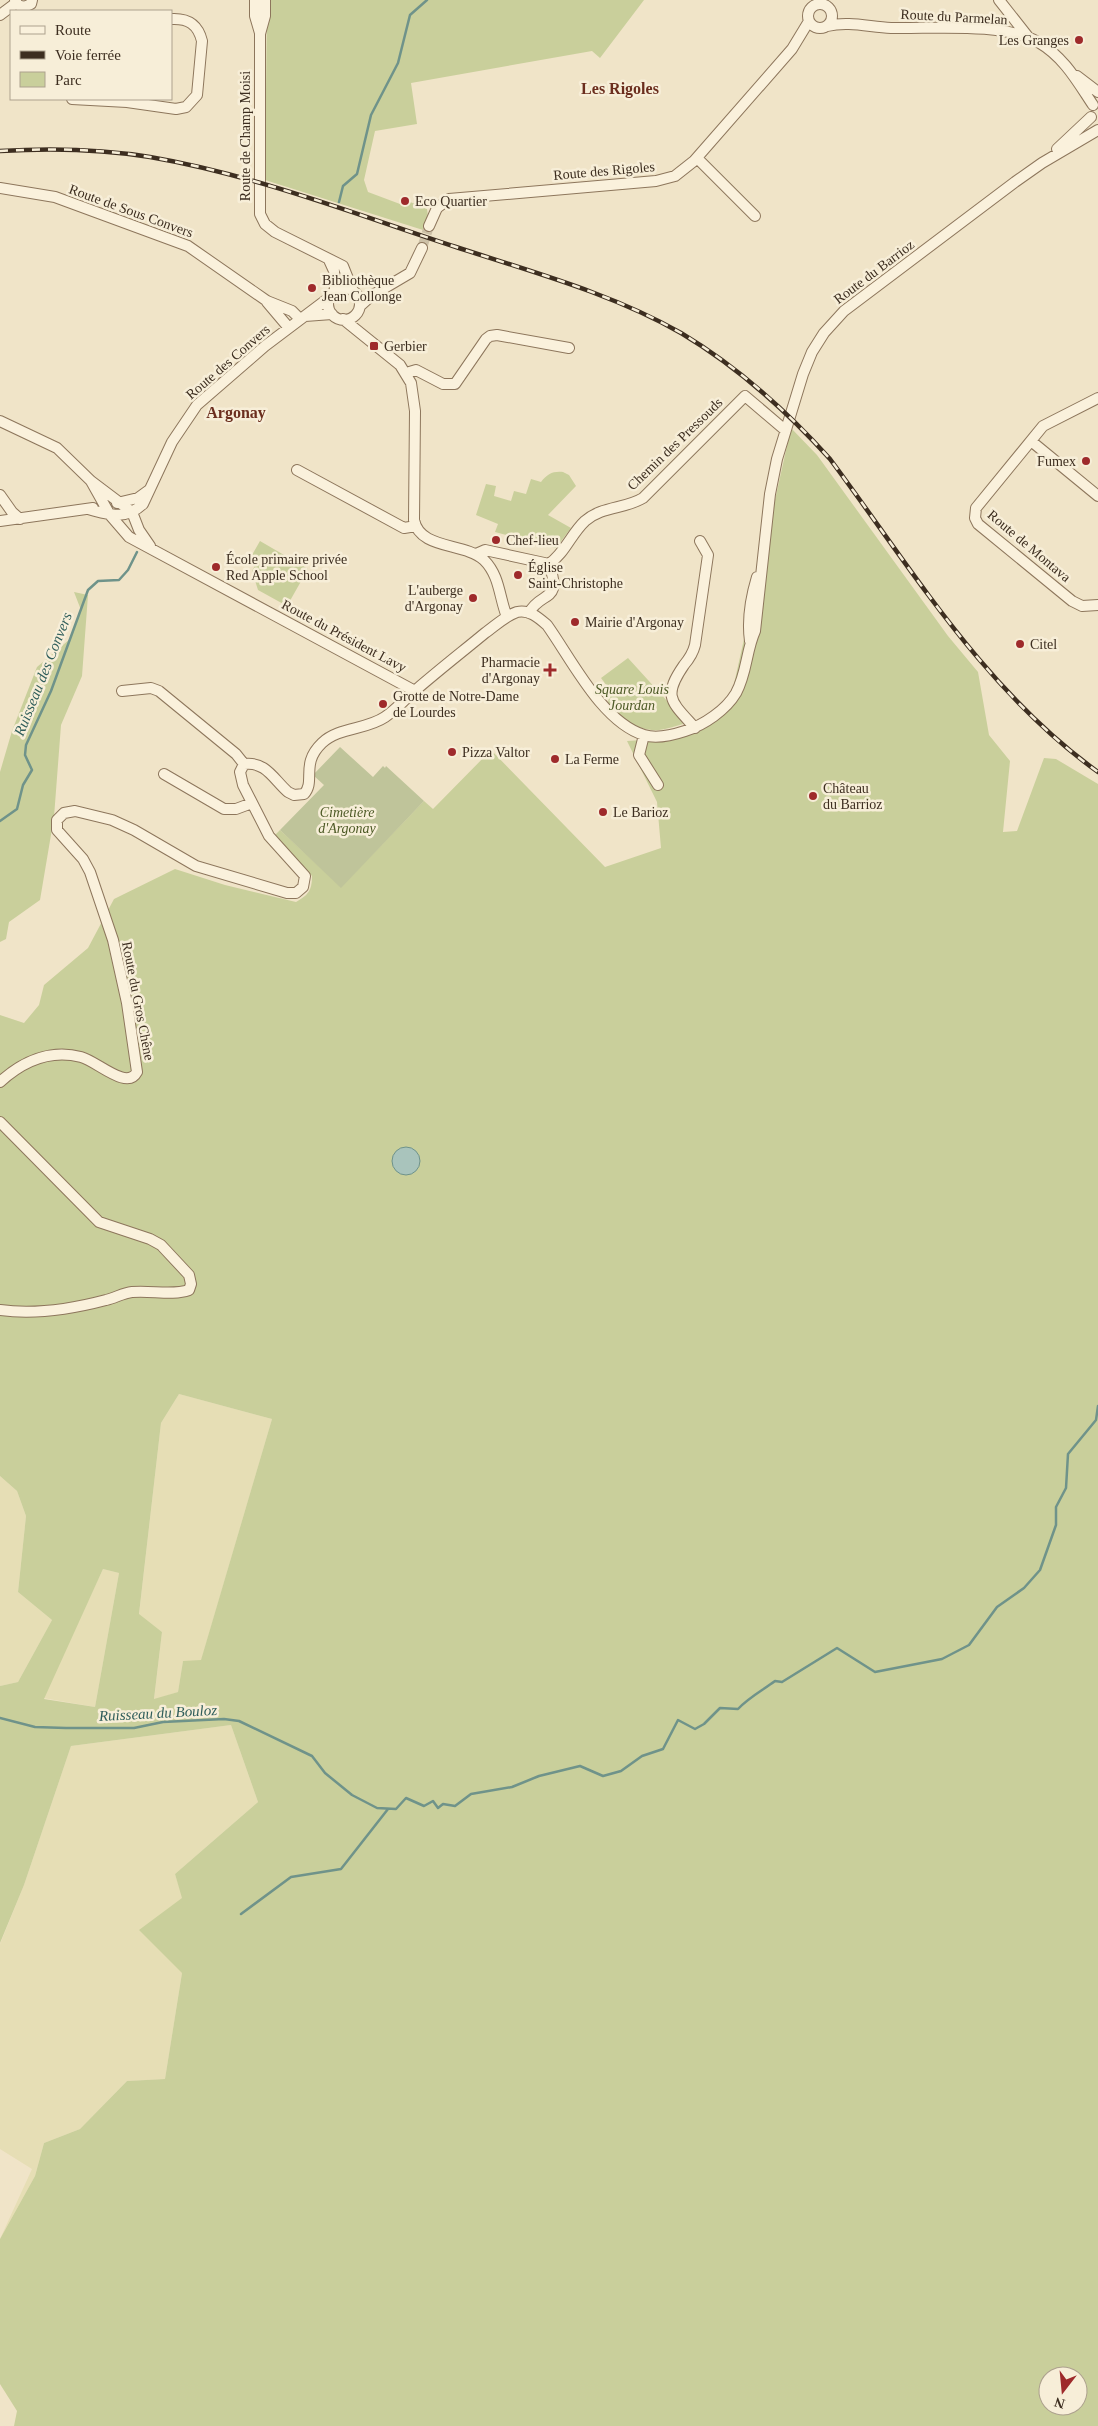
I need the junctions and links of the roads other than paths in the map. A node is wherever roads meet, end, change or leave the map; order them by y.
1 (255, 0) edge
2 (265, 0) edge
3 (802, 0) edge
4 (999, 0) edge
5 (15, 1) edge
6 (30, 6) edge
7 (812, 9) edge
8 (1009, 10) junction
9 (832, 11) junction
10 (0, 15) edge
11 (172, 20) edge
12 (852, 23) junction
13 (824, 27) junction
14 (1006, 32) junction
15 (260, 34) junction
16 (1029, 38) junction
17 (797, 43) junction
18 (1071, 71) junction
19 (1098, 92) edge
20 (90, 100) edge
21 (1095, 102) edge
22 (1091, 117) junction
23 (1098, 128) edge
24 (697, 158) junction
25 (1042, 163) junction
26 (0, 188) edge
27 (755, 216) dead end
28 (429, 226) tunnel mouth
29 (422, 248) tunnel mouth
30 (329, 260) junction
31 (354, 292) junction
32 (378, 292) junction
33 (332, 294) junction
34 (267, 301) junction
35 (359, 308) junction
36 (332, 314) junction
37 (302, 318) junction
38 (343, 320) junction
39 (288, 328) junction
40 (362, 337) junction
41 (569, 348) dead end
42 (406, 373) junction
43 (1098, 398) edge
44 (0, 421) edge
45 (785, 430) junction
46 (1030, 441) junction
47 (297, 470) dead end
48 (91, 480) junction
49 (150, 489) junction
50 (0, 495) edge
51 (1098, 496) edge
52 (122, 503) junction
53 (104, 505) junction
54 (88, 509) junction
55 (132, 512) junction
56 (110, 515) junction
57 (20, 519) junction
58 (0, 522) edge
59 (416, 526) junction
60 (700, 541) dead end
61 (154, 550) junction
62 (476, 554) junction
63 (550, 564) junction
64 (1098, 605) edge
65 (533, 615) junction
66 (507, 617) junction
67 (415, 690) junction
68 (122, 692) dead end
69 (695, 728) junction
70 (644, 736) junction
71 (244, 764) junction
72 (164, 774) dead end
73 (658, 785) dead end
74 (252, 803) junction
75 (0, 1082) edge
76 (0, 1122) edge
77 (0, 1310) edge

1 - 15 street, Route de Champ Moisi
2 - 15 street, Route de Champ Moisi
3 - 7 street
4 - 8 street
5 - 6 street
5 - 10 street
7 - 9 street
7 - 13 street
7 - 17 street, Route des Rigoles
8 - 14 street
8 - 16 street
9 - 12 street, Route du Parmelan
9 - 13 street
11 - 20 street
12 - 13 street, Route du Parmelan
12 - 14 street, Route du Parmelan
13 - 17 street, Route des Rigoles
14 - 16 street, Route du Parmelan
15 - 30 street, Route de Champ Moisi
16 - 18 street, Route du Parmelan
17 - 24 street, Route des Rigoles
18 - 19 street, Route du Parmelan
18 - 21 street, Route du Parmelan
21 - 22 street
22 - 23 street
22 - 25 street, Route du Barrioz
23 - 25 street, Route du Barrioz
24 - 27 street
24 - 28 street, Route des Rigoles
25 - 45 street, Route du Barrioz
26 - 34 street, Route de Sous Convers
29 - 32 street
30 - 31 street, Route de Champ Moisi
30 - 33 street
31 - 32 street
31 - 33 street
31 - 35 street
32 - 35 street
33 - 36 street
33 - 37 street, Route des Convers
34 - 37 street, Route de Sous Convers
34 - 39 street, Route de Sous Convers
35 - 38 street
35 - 40 street
36 - 37 street
36 - 38 street
37 - 39 street, Route des Convers
38 - 40 street
39 - 49 street, Route des Convers
40 - 42 street
41 - 42 street
42 - 59 street
43 - 46 street, Route de Montava
44 - 48 street, Route du Président Lavy
45 - 63 street, Chemin des Pressouds
45 - 69 street, Route du Barrioz
46 - 51 street
46 - 64 street, Route de Montava
47 - 59 street
48 - 52 street, Route du Président Lavy
48 - 53 street, Route du Président Lavy
49 - 52 street
49 - 55 street, Route des Convers
50 - 57 street
52 - 53 street
52 - 55 street, Route du Président Lavy
53 - 54 street
53 - 56 street, Route du Président Lavy
54 - 56 street
54 - 57 street
55 - 56 street
55 - 61 street, Route du Président Lavy
56 - 61 street, Route du Président Lavy
57 - 58 street
59 - 62 street
60 - 69 street
61 - 67 street, Route du Président Lavy
62 - 63 street
62 - 66 street
63 - 65 street
65 - 66 street, Route du Président Lavy
65 - 70 street
66 - 67 street, Route du Président Lavy
67 - 71 street
68 - 71 street
69 - 70 street, Route du Barrioz
70 - 73 street
71 - 74 street, Route du Gros Chêne
72 - 74 street
74 - 75 street, Route du Gros Chêne
76 - 77 street

